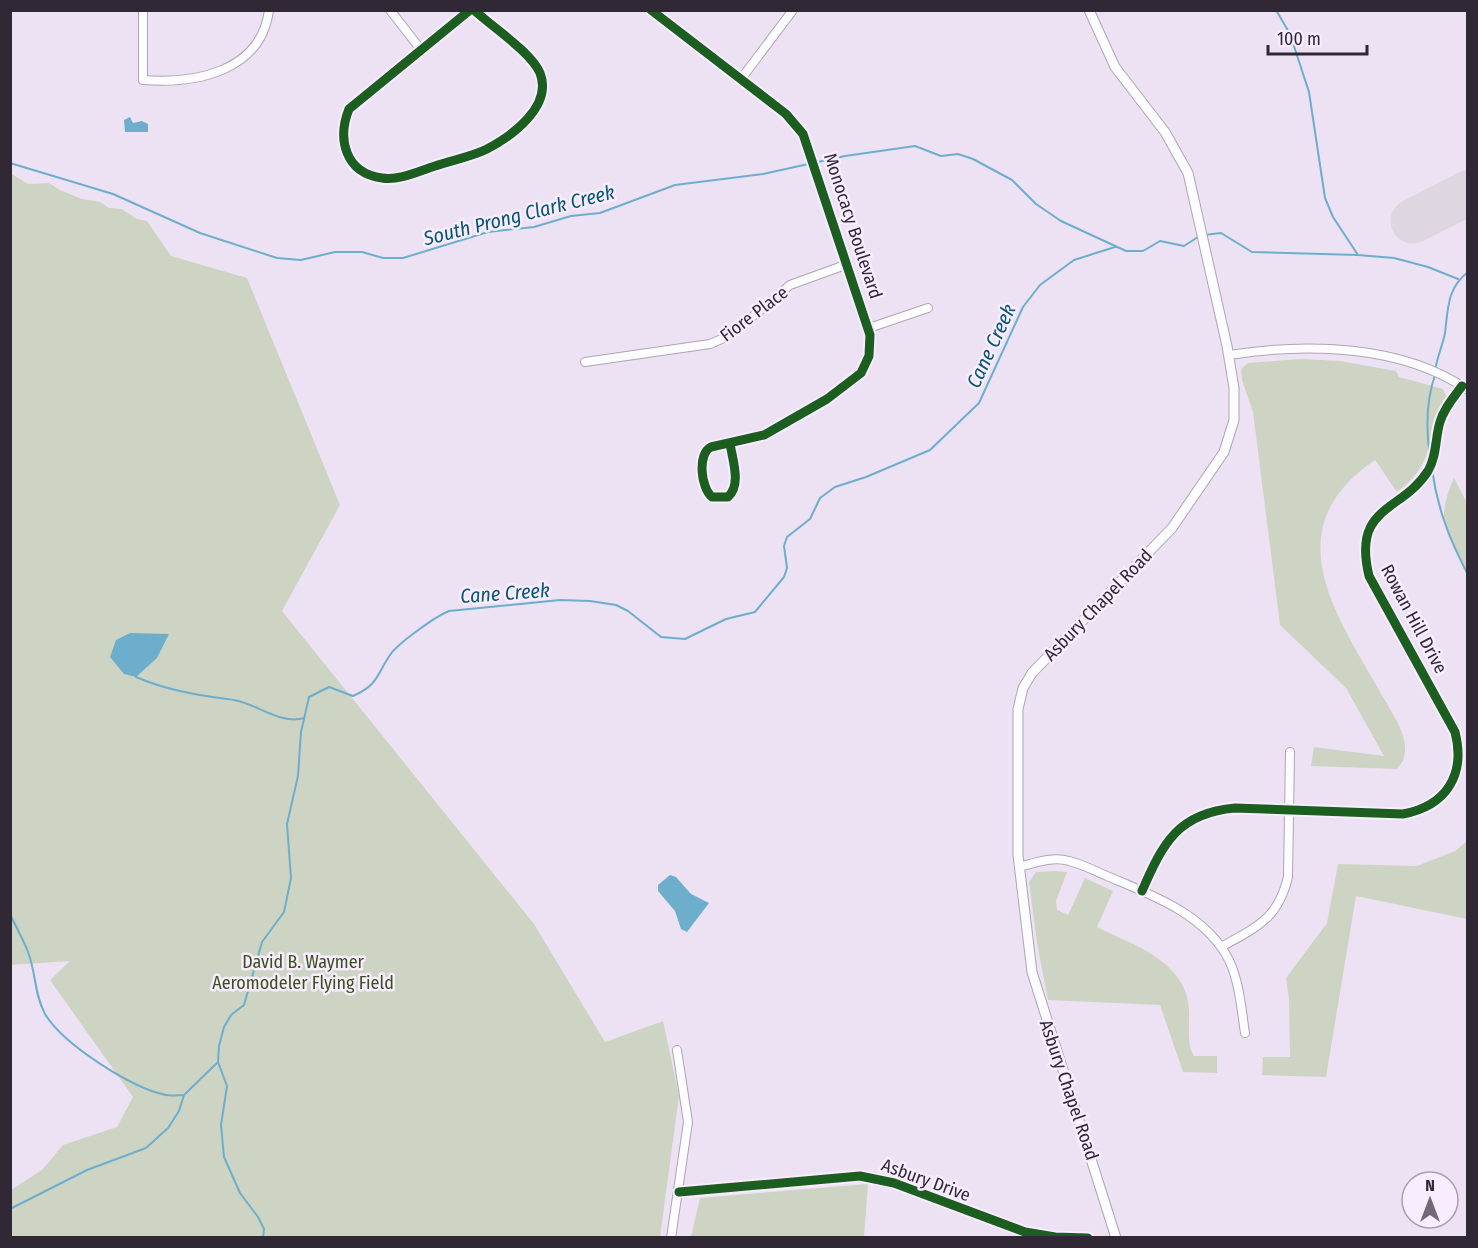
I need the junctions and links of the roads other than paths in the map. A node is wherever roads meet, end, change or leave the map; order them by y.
1 (143, 10) edge
2 (269, 10) edge
3 (390, 10) edge
4 (472, 10) edge
5 (651, 10) edge
6 (793, 10) edge
7 (1089, 10) edge
8 (422, 51) junction
9 (741, 79) junction
10 (848, 264) junction
11 (928, 308) dead end
12 (869, 328) junction
13 (1229, 356) junction
14 (585, 362) dead end
15 (1465, 388) edge
16 (729, 443) junction
17 (1290, 752) dead end
18 (1288, 811) junction
19 (1019, 867) junction
20 (1142, 891) junction
21 (1221, 947) junction
22 (1245, 1033) dead end
23 (677, 1050) dead end
24 (679, 1192) junction
25 (671, 1238) edge
26 (1088, 1238) edge
27 (1116, 1238) edge

1 - 2 street
3 - 8 street
4 - 8 street
4 - 8 street
5 - 9 street, Monocacy Boulevard
6 - 9 street
7 - 13 main road, Asbury Chapel Road
9 - 10 street, Monocacy Boulevard
10 - 12 street, Monocacy Boulevard
10 - 14 street, Fiore Place
11 - 12 street
12 - 16 street, Monocacy Boulevard
13 - 15 street
13 - 19 main road, Asbury Chapel Road
15 - 18 street, Rowan Hill Drive
16 - 16 street, Monocacy Boulevard
17 - 18 street
18 - 20 street, Rowan Hill Drive
18 - 21 street
19 - 20 street
19 - 27 main road, Asbury Chapel Road
20 - 21 street
21 - 22 street
23 - 24 street
24 - 25 street
24 - 26 street, Asbury Drive

